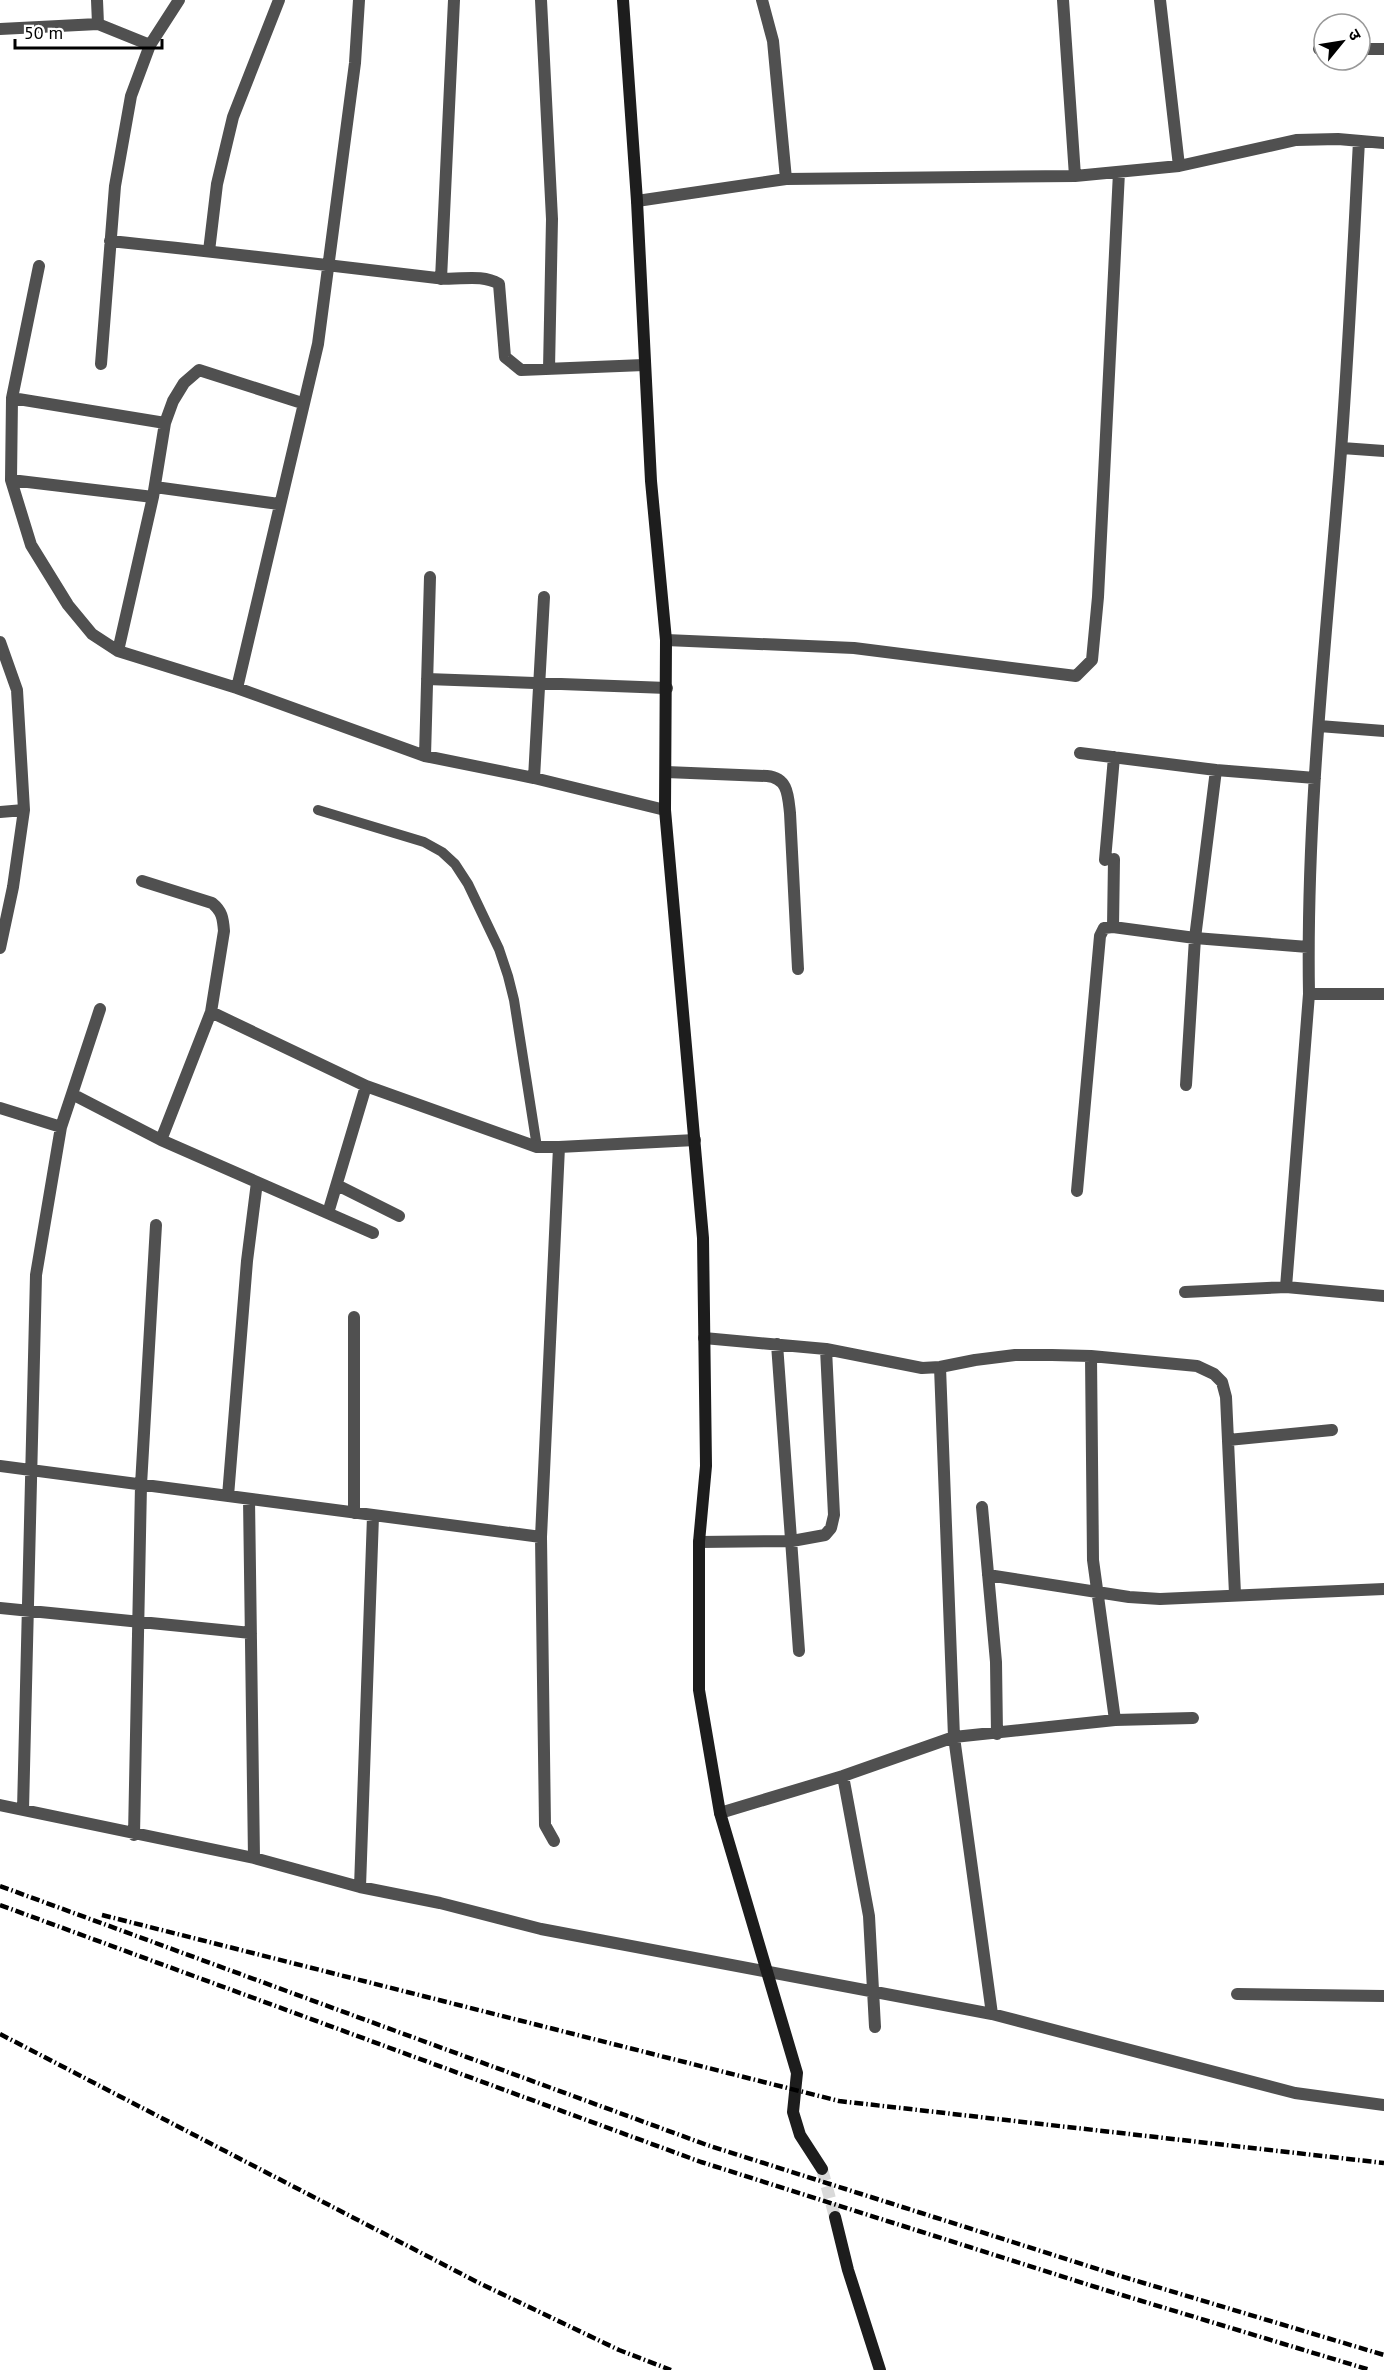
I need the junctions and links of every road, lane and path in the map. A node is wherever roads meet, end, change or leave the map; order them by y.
1 (97, 0) edge
2 (179, 0) edge
3 (279, 0) edge
4 (359, 0) edge
5 (454, 0) edge
6 (541, 0) edge
7 (623, 0) edge
8 (762, 0) edge
9 (1063, 0) edge
10 (1160, 0) edge
11 (98, 24) junction
12 (0, 30) edge
13 (150, 45) junction
14 (1359, 141) junction
15 (1384, 143) edge
16 (1179, 166) junction
17 (1119, 172) junction
18 (1075, 176) junction
19 (786, 179) junction
20 (637, 201) junction
21 (110, 242) junction
22 (209, 251) junction
23 (328, 264) junction
24 (39, 266) dead end
25 (441, 279) junction
26 (101, 364) dead end
27 (644, 365) junction
28 (549, 369) junction
29 (12, 398) junction
30 (302, 403) junction
31 (165, 423) junction
32 (1342, 448) junction
33 (1384, 452) edge
34 (11, 480) junction
35 (154, 492) junction
36 (279, 504) junction
37 (430, 577) dead end
38 (544, 597) dead end
39 (666, 640) junction
40 (0, 642) edge
41 (118, 651) junction
42 (427, 679) junction
43 (538, 684) junction
44 (237, 688) junction
45 (667, 688) junction
46 (1319, 726) junction
47 (1384, 731) edge
48 (1080, 753) dead end
49 (425, 756) junction
50 (1114, 757) junction
51 (1216, 770) junction
52 (666, 772) junction
53 (534, 778) junction
54 (1315, 778) junction
55 (24, 810) junction
56 (318, 810) dead end
57 (665, 810) junction
58 (0, 812) edge
59 (142, 881) dead end
60 (1113, 927) junction
61 (1195, 938) junction
62 (1308, 947) junction
63 (0, 948) edge
64 (798, 969) dead end
65 (1309, 994) junction
66 (1384, 994) edge
67 (100, 1010) dead end
68 (211, 1012) junction
69 (1186, 1085) dead end
70 (366, 1086) junction
71 (72, 1095) junction
72 (0, 1107) edge
73 (61, 1127) junction
74 (161, 1140) junction
75 (696, 1140) junction
76 (537, 1147) junction
77 (559, 1147) junction
78 (257, 1182) junction
79 (337, 1185) junction
80 (1077, 1191) dead end
81 (328, 1213) junction
82 (399, 1216) dead end
83 (156, 1225) dead end
84 (373, 1233) dead end
85 (1286, 1287) junction
86 (1185, 1292) dead end
87 (1384, 1296) edge
88 (354, 1317) dead end
89 (704, 1338) junction
90 (777, 1344) junction
91 (826, 1349) junction
92 (1092, 1356) junction
93 (940, 1367) junction
94 (1332, 1430) dead end
95 (1228, 1440) junction
96 (0, 1466) edge
97 (30, 1470) junction
98 (141, 1485) junction
99 (228, 1496) junction
100 (249, 1499) junction
101 (982, 1507) dead end
102 (354, 1513) junction
103 (373, 1515) junction
104 (541, 1537) junction
105 (792, 1541) junction
106 (699, 1542) junction
107 (988, 1575) junction
108 (1384, 1589) edge
109 (1098, 1591) junction
110 (1235, 1594) junction
111 (0, 1608) edge
112 (27, 1610) junction
113 (138, 1621) junction
114 (251, 1633) junction
115 (799, 1651) dead end
116 (1193, 1719) dead end
117 (1115, 1720) junction
118 (998, 1734) junction
119 (954, 1737) junction
120 (843, 1776) junction
121 (0, 1805) edge
122 (23, 1810) junction
123 (720, 1813) junction
124 (134, 1835) junction
125 (554, 1841) dead end
126 (254, 1858) junction
127 (360, 1887) junction
128 (768, 1973) junction
129 (873, 1991) junction
130 (1237, 1994) dead end
131 (1384, 1996) edge
132 (992, 2014) junction
133 (876, 2026) dead end
134 (1384, 2105) edge
135 (822, 2169) tunnel mouth
136 (835, 2217) tunnel mouth
137 (880, 2370) edge

1 - 11 street
2 - 13 street
3 - 22 street
4 - 23 street
5 - 25 street
6 - 28 street
7 - 20 street
8 - 19 street
9 - 18 street
10 - 16 street
11 - 12 street
11 - 13 street
13 - 21 street
14 - 15 street
14 - 16 street
14 - 32 street
16 - 17 street
17 - 18 street
17 - 39 street
18 - 19 street
19 - 20 street
20 - 27 street
21 - 22 street
21 - 26 street
22 - 23 street
23 - 25 street
23 - 30 street
24 - 29 street
25 - 28 street
27 - 28 street
27 - 39 street
29 - 31 street
29 - 34 street
30 - 31 street
30 - 36 street
31 - 35 street
32 - 33 street
32 - 46 street
34 - 35 street
34 - 41 street
35 - 36 street
35 - 41 street
36 - 44 street
37 - 42 street
38 - 43 street
39 - 45 street
40 - 55 street
41 - 44 street
42 - 43 street
42 - 49 street
43 - 45 street
43 - 53 street
44 - 49 street
45 - 52 street
46 - 47 street
46 - 54 street
48 - 50 street
49 - 53 street
50 - 51 street
50 - 60 street
51 - 54 street
51 - 61 street
52 - 57 street
52 - 64 street
53 - 57 street
54 - 62 street
55 - 58 street
55 - 63 street
56 - 76 lane
57 - 75 street
59 - 68 street
60 - 61 street
60 - 80 street
61 - 62 street
61 - 69 street
62 - 65 street
65 - 66 street
65 - 85 street
67 - 71 street
68 - 70 street
68 - 74 street
70 - 76 street
70 - 79 street
71 - 73 street
71 - 74 street
72 - 73 street
73 - 97 street
74 - 78 street
75 - 77 street
75 - 89 street
76 - 77 street
77 - 104 street
78 - 81 street
78 - 99 street
79 - 81 street
79 - 82 street
81 - 84 street
83 - 98 street
85 - 86 street
85 - 87 street
88 - 102 street
89 - 90 street
89 - 106 street
90 - 91 street
90 - 105 street
91 - 93 street
91 - 105 street
92 - 93 street
92 - 95 street
92 - 109 street
93 - 119 street
94 - 95 street
95 - 110 street
96 - 97 street
97 - 98 street
97 - 112 street
98 - 99 street
98 - 113 street
99 - 100 street
100 - 102 street
100 - 114 street
101 - 107 street
102 - 103 street
103 - 104 street
103 - 127 street
104 - 125 street
105 - 106 street
105 - 115 street
106 - 123 street
107 - 109 street
107 - 118 street
108 - 110 street
109 - 110 street
109 - 117 street
111 - 112 street
112 - 113 street
112 - 122 street
113 - 114 street
113 - 124 street
114 - 126 street
116 - 117 street
117 - 118 street
118 - 119 street
119 - 120 street
119 - 132 street
120 - 123 street
120 - 129 street
121 - 122 street
122 - 124 street
123 - 128 street
124 - 126 street
126 - 127 street
127 - 128 street
128 - 129 street
128 - 135 street
129 - 132 street
129 - 133 street
130 - 131 street
132 - 134 street
136 - 137 street

